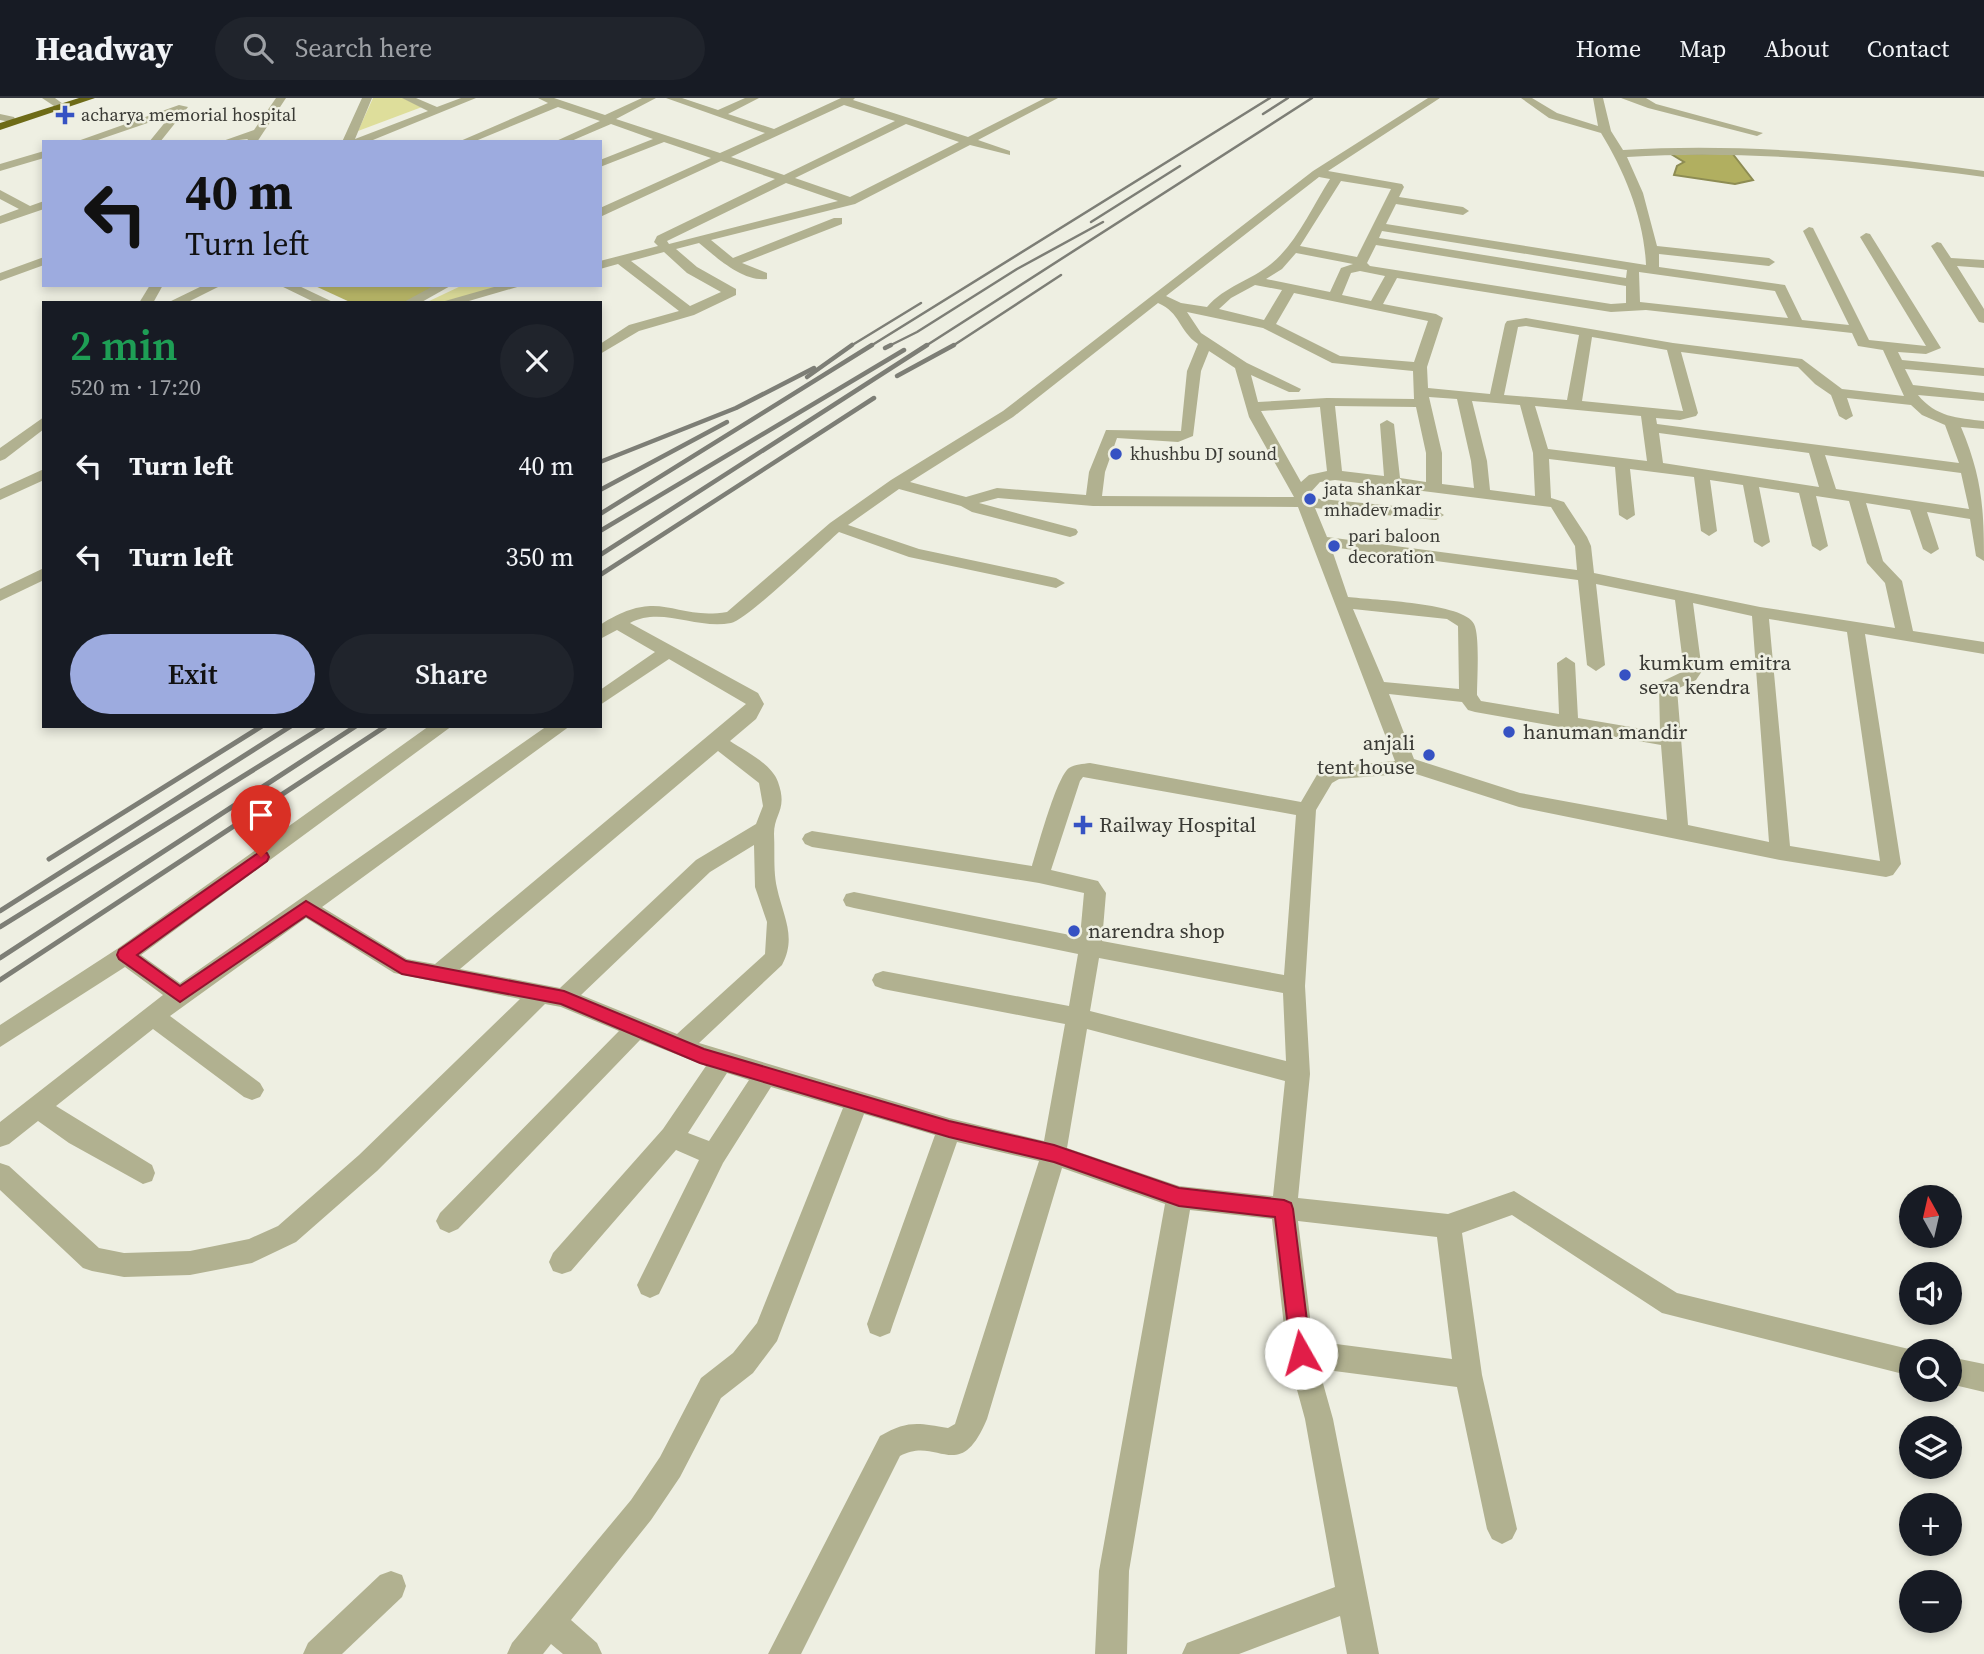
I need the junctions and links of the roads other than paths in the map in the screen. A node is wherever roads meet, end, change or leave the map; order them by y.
1 (47, 98) edge
2 (77, 98) edge
3 (90, 98) edge
4 (281, 98) edge
5 (366, 98) edge
6 (407, 98) edge
7 (471, 98) edge
8 (543, 98) edge
9 (651, 98) edge
10 (671, 98) edge
11 (754, 98) edge
12 (1053, 98) edge
13 (1436, 98) edge
14 (1526, 98) edge
15 (1598, 98) edge
16 (1626, 98) edge
17 (847, 99) edge
18 (186, 103) edge
19 (558, 103) junction
20 (58, 104) junction
21 (437, 111) junction
22 (720, 113) junction
23 (607, 120) junction
24 (906, 120) junction
25 (3, 121) edge
26 (1605, 131) junction
27 (775, 133) junction
28 (1756, 133) dead end
29 (255, 137) edge
30 (662, 139) junction
31 (85, 140) edge
32 (156, 140) edge
33 (237, 140) edge
34 (349, 140) edge
35 (362, 140) edge
36 (468, 140) edge
37 (563, 140) edge
38 (971, 141) junction
39 (1006, 153) dead end
40 (1620, 154) junction
41 (42, 155) edge
42 (724, 157) junction
43 (29, 159) junction
44 (602, 163) edge
45 (42, 165) edge
46 (0, 168) edge
47 (1317, 173) junction
48 (1984, 174) edge
49 (1338, 176) junction
50 (787, 177) junction
51 (0, 194) edge
52 (1392, 200) junction
53 (851, 201) junction
54 (42, 206) edge
55 (29, 210) junction
56 (1463, 211) dead end
57 (602, 212) edge
58 (0, 220) edge
59 (779, 221) junction
60 (838, 221) dead end
61 (1380, 226) junction
62 (1810, 230) dead end
63 (801, 236) junction
64 (1866, 237) dead end
65 (703, 240) junction
66 (1372, 241) junction
67 (1760, 242) dead end
68 (1937, 246) dead end
69 (668, 248) junction
70 (1291, 248) junction
71 (1652, 249) junction
72 (621, 260) junction
73 (42, 262) edge
74 (1769, 262) junction
75 (1947, 262) junction
76 (732, 263) junction
77 (1361, 264) junction
78 (1984, 264) edge
79 (602, 265) edge
80 (1633, 267) junction
81 (1653, 270) junction
82 (1392, 273) junction
83 (762, 276) dead end
84 (0, 277) edge
85 (1252, 280) junction
86 (1447, 281) junction
87 (1633, 283) junction
88 (211, 287) edge
89 (290, 287) edge
90 (442, 287) edge
91 (514, 287) edge
92 (1290, 288) junction
93 (1780, 288) junction
94 (1965, 290) junction
95 (1984, 292) edge
96 (1335, 296) junction
97 (1157, 297) junction
98 (492, 298) edge
99 (179, 301) edge
100 (323, 301) edge
101 (413, 301) edge
102 (463, 301) edge
103 (1375, 306) junction
104 (1633, 306) junction
105 (1178, 307) junction
106 (1440, 309) junction
107 (1210, 311) junction
108 (689, 312) junction
109 (1984, 319) edge
110 (1797, 323) junction
111 (1268, 325) junction
112 (634, 328) junction
113 (1858, 330) junction
114 (1586, 333) junction
115 (602, 336) edge
116 (1206, 342) junction
117 (1673, 347) junction
118 (1889, 347) junction
119 (602, 349) edge
120 (1896, 364) junction
121 (1242, 366) junction
122 (1420, 367) junction
123 (1984, 372) edge
124 (1294, 389) dead end
125 (1838, 393) junction
126 (1911, 395) junction
127 (1464, 396) junction
128 (1984, 397) edge
129 (1423, 398) junction
130 (1496, 398) junction
131 (1526, 401) junction
132 (1327, 402) junction
133 (1574, 404) junction
134 (1254, 407) junction
135 (1846, 416) dead end
136 (1650, 420) junction
137 (1951, 422) junction
138 (42, 423) edge
139 (1387, 424) dead end
140 (1984, 425) edge
141 (1815, 449) junction
142 (1541, 453) junction
143 (0, 456) edge
144 (1984, 461) edge
145 (1622, 463) junction
146 (1966, 463) junction
147 (1656, 467) junction
148 (1701, 474) junction
149 (42, 475) edge
150 (1335, 475) junction
151 (1750, 481) junction
152 (1392, 482) junction
153 (897, 483) junction
154 (1434, 487) junction
155 (1806, 489) junction
156 (1829, 492) junction
157 (1482, 493) junction
158 (0, 495) edge
159 (1856, 496) junction
160 (1303, 498) junction
161 (1543, 500) junction
162 (1093, 501) junction
163 (966, 502) junction
164 (1979, 505) edge
165 (1917, 506) junction
166 (1436, 515) dead end
167 (1627, 515) dead end
168 (836, 526) junction
169 (1709, 531) dead end
170 (1070, 532) dead end
171 (1321, 541) junction
172 (1762, 542) dead end
173 (1819, 546) dead end
174 (1931, 549) dead end
175 (1984, 556) edge
176 (42, 574) edge
177 (1587, 576) junction
178 (1056, 583) dead end
179 (0, 596) edge
180 (1683, 596) junction
181 (1342, 603) junction
182 (1760, 612) junction
183 (609, 628) edge
184 (1855, 628) junction
185 (1906, 637) junction
186 (1984, 648) edge
187 (668, 651) junction
188 (1566, 663) dead end
189 (1596, 665) dead end
190 (1377, 687) junction
191 (1468, 696) junction
192 (602, 698) edge
193 (1569, 723) junction
194 (440, 728) edge
195 (558, 728) edge
196 (1670, 740) junction
197 (716, 741) junction
198 (1406, 765) junction
199 (1306, 810) junction
200 (765, 829) junction
201 (1678, 830) junction
202 (812, 839) dead end
203 (1780, 852) junction
204 (1039, 875) junction
205 (854, 900) dead end
206 (306, 907) junction
207 (1090, 948) junction
208 (125, 955) junction
209 (439, 974) junction
210 (883, 980) dead end
211 (1294, 986) junction
212 (180, 995) junction
213 (553, 995) junction
214 (153, 1016) junction
215 (1078, 1017) junction
216 (636, 1029) junction
217 (0, 1037) edge
218 (680, 1046) junction
219 (723, 1062) junction
220 (766, 1074) junction
221 (1298, 1074) junction
222 (252, 1090) dead end
223 (857, 1102) junction
224 (37, 1107) junction
225 (949, 1129) junction
226 (0, 1136) edge
227 (671, 1137) junction
228 (714, 1154) junction
229 (1054, 1154) junction
230 (142, 1173) dead end
231 (0, 1174) edge
232 (1179, 1197) junction
233 (1284, 1209) junction
234 (449, 1221) dead end
235 (1448, 1226) junction
236 (562, 1262) dead end
237 (650, 1285) dead end
238 (880, 1324) dead end
239 (1301, 1353) junction
240 (1899, 1359) edge
241 (1962, 1373) edge
242 (1468, 1376) junction
243 (1984, 1378) edge
244 (1502, 1529) dead end
245 (391, 1586) dead end
246 (1352, 1595) junction
247 (551, 1623) junction
248 (319, 1654) edge
249 (523, 1654) edge
250 (586, 1654) edge
251 (784, 1654) edge
252 (1111, 1654) edge
253 (1199, 1654) edge
254 (1363, 1654) edge

1 - 20 street
2 - 20 highway
3 - 25 highway
4 - 29 street
5 - 34 street
6 - 21 street
7 - 21 street
8 - 19 street
9 - 23 street
10 - 22 street
11 - 22 street
12 - 38 street
13 - 47 street
14 - 26 street
15 - 26 street
16 - 28 street
17 - 24 street
17 - 27 street
18 - 31 street
18 - 32 street
19 - 23 street
19 - 36 street
20 - 25 highway
21 - 35 street
22 - 27 street
23 - 30 street
23 - 37 street
24 - 38 street
24 - 50 street
26 - 40 street
27 - 42 street
29 - 33 street
30 - 42 street
30 - 44 street
38 - 39 street
38 - 53 street
40 - 48 street
40 - 71 street
41 - 43 street
42 - 50 street
42 - 57 street
43 - 45 street
43 - 46 street
47 - 49 street
47 - 97 street
49 - 52 street
49 - 70 street
50 - 53 street
50 - 69 street
51 - 55 street
52 - 56 street
52 - 61 street
53 - 59 street
54 - 55 street
55 - 58 street
59 - 63 street
59 - 65 street
60 - 63 street
61 - 66 street
61 - 80 street
62 - 113 street
63 - 76 street
64 - 118 street
65 - 69 street
65 - 76 street
66 - 77 street
66 - 87 street
67 - 74 street
68 - 75 street
69 - 72 street
69 - 108 street
70 - 77 street
70 - 85 street
71 - 74 street
71 - 81 street
72 - 79 street
72 - 108 street
73 - 84 street
74 - 93 street
75 - 78 street
75 - 94 street
76 - 83 street
77 - 82 street
77 - 96 street
80 - 81 street
80 - 87 street
81 - 93 street
82 - 86 street
82 - 103 street
85 - 92 street
85 - 107 street
86 - 104 street
86 - 106 street
87 - 104 street
88 - 99 street
89 - 100 street
90 - 101 street
91 - 98 street
92 - 96 street
92 - 111 street
93 - 110 street
94 - 95 street
94 - 109 street
96 - 103 street
97 - 105 street
97 - 153 street
98 - 102 street
103 - 106 street
104 - 110 street
105 - 107 street
105 - 116 street
106 - 122 street
107 - 111 street
108 - 112 street
110 - 113 street
111 - 122 street
112 - 115 street
112 - 119 street
113 - 118 street
114 - 117 street
114 - 130 street
114 - 133 street
116 - 121 street
116 - 162 street
117 - 125 street
117 - 136 street
118 - 120 street
120 - 123 street
120 - 126 street
121 - 124 street
121 - 134 street
122 - 129 street
125 - 126 street
125 - 135 street
126 - 128 street
126 - 137 street
127 - 129 street
127 - 130 street
127 - 157 street
129 - 132 street
129 - 154 street
130 - 131 street
131 - 133 street
131 - 142 street
132 - 134 street
132 - 150 street
133 - 136 street
134 - 160 street
136 - 141 street
136 - 147 street
137 - 140 street
137 - 146 street
138 - 143 street
139 - 152 street
141 - 146 street
141 - 156 street
142 - 145 street
142 - 161 street
144 - 146 street
145 - 147 street
145 - 167 street
146 - 164 street
147 - 148 street
148 - 151 street
148 - 169 street
149 - 158 street
150 - 152 street
150 - 160 street
151 - 155 street
151 - 172 street
152 - 154 street
153 - 163 street
153 - 168 street
154 - 157 street
155 - 156 street
155 - 173 street
156 - 159 street
157 - 161 street
159 - 165 street
159 - 185 street
160 - 162 street
160 - 166 street
160 - 171 street
161 - 177 street
162 - 163 street
163 - 170 street
164 - 165 street
164 - 175 street
165 - 174 street
168 - 178 street
168 - 183 street
171 - 177 street
171 - 181 street
176 - 179 street
177 - 180 street
177 - 189 street
180 - 182 street
180 - 196 street
181 - 190 street
181 - 191 street
182 - 184 street
182 - 203 street
183 - 187 street
184 - 185 street
184 - 203 street
185 - 186 street
187 - 192 street
187 - 197 street
188 - 193 street
190 - 191 street
190 - 198 street
191 - 193 street
193 - 196 street
194 - 208 street
195 - 206 street
196 - 201 street
197 - 200 street
197 - 209 street
198 - 199 street
198 - 201 street
199 - 204 street
199 - 211 street
200 - 213 street
200 - 218 street
201 - 203 street
202 - 204 street
204 - 207 street
205 - 207 street
206 - 209 street
206 - 212 street
207 - 211 street
207 - 215 street
208 - 212 street
208 - 217 street
209 - 213 street
210 - 215 street
211 - 221 street
212 - 214 street
213 - 216 street
213 - 231 street
214 - 222 street
214 - 224 street
215 - 221 street
215 - 229 street
216 - 218 street
216 - 234 street
218 - 219 street
219 - 220 street
219 - 227 street
220 - 223 street
220 - 228 street
221 - 233 street
223 - 225 street
223 - 247 street
224 - 226 street
224 - 230 street
225 - 229 street
225 - 238 street
227 - 228 street
227 - 236 street
228 - 237 street
229 - 232 street
229 - 251 street
232 - 233 street
232 - 252 street
233 - 235 street
233 - 239 street
235 - 240 street
235 - 242 street
239 - 242 street
239 - 246 street
241 - 243 street
242 - 244 street
245 - 248 street
246 - 253 street
246 - 254 street
247 - 249 street
247 - 250 street

